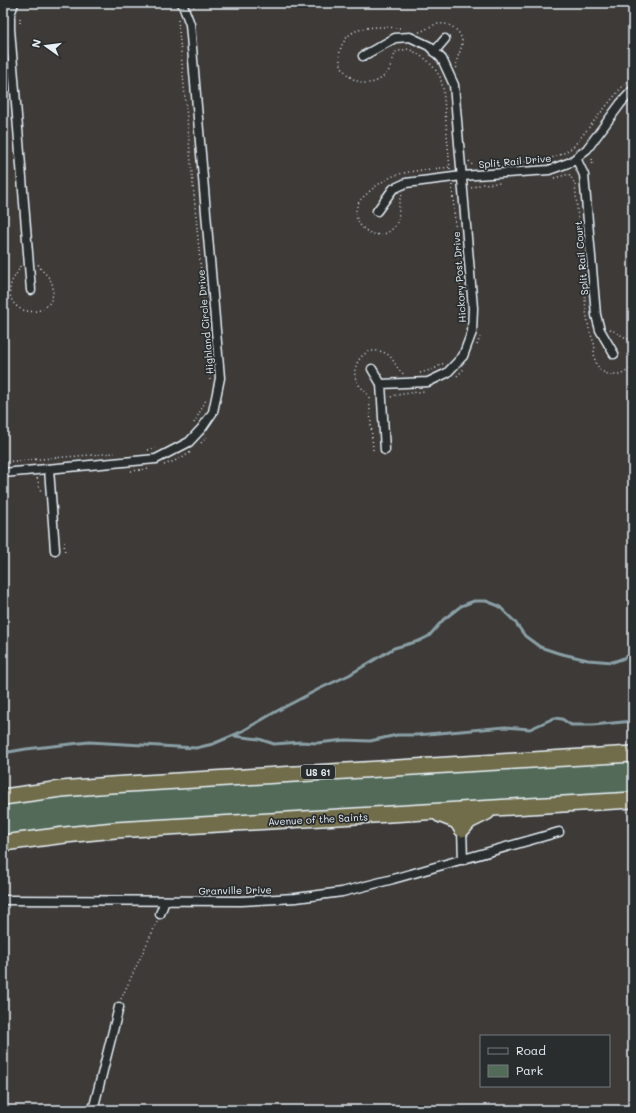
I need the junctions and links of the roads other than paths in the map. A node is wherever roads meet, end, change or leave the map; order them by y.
1 (14, 3) edge
2 (182, 3) edge
3 (446, 39) dead end
4 (434, 52) junction
5 (363, 56) dead end
6 (633, 90) edge
7 (576, 158) junction
8 (462, 176) junction
9 (377, 211) dead end
10 (31, 290) dead end
11 (614, 354) dead end
12 (372, 369) dead end
13 (381, 384) junction
14 (384, 450) dead end
15 (49, 468) junction
16 (3, 473) edge
17 (55, 550) dead end
18 (633, 754) edge
19 (3, 797) edge
20 (633, 800) edge
21 (493, 808) junction
22 (433, 812) junction
23 (462, 829) junction
24 (559, 832) dead end
25 (3, 843) edge
26 (463, 860) junction
27 (3, 900) edge
28 (165, 901) junction
29 (160, 916) road end
30 (119, 1007) road end
31 (93, 1110) edge

1 - 10 street
2 - 15 street, Highland Circle Drive
3 - 4 street
4 - 5 street, Hickory Post Drive
4 - 8 street, Hickory Post Drive
6 - 7 street, Split Rail Drive
7 - 8 street, Split Rail Drive
7 - 11 street, Split Rail Court
8 - 9 street, Split Rail Drive
8 - 13 street, Hickory Post Drive
12 - 13 street
13 - 14 street
15 - 16 street, Highland Circle Drive
15 - 17 street
18 - 19 highway, US 61
20 - 21 highway, Avenue of the Saints
21 - 22 highway, Avenue of the Saints
21 - 23 highway
22 - 23 highway
22 - 25 highway, Avenue of the Saints
23 - 26 street
24 - 26 street, Granville Drive
26 - 28 street, Granville Drive
27 - 28 street, Granville Drive
28 - 29 street
30 - 31 street

